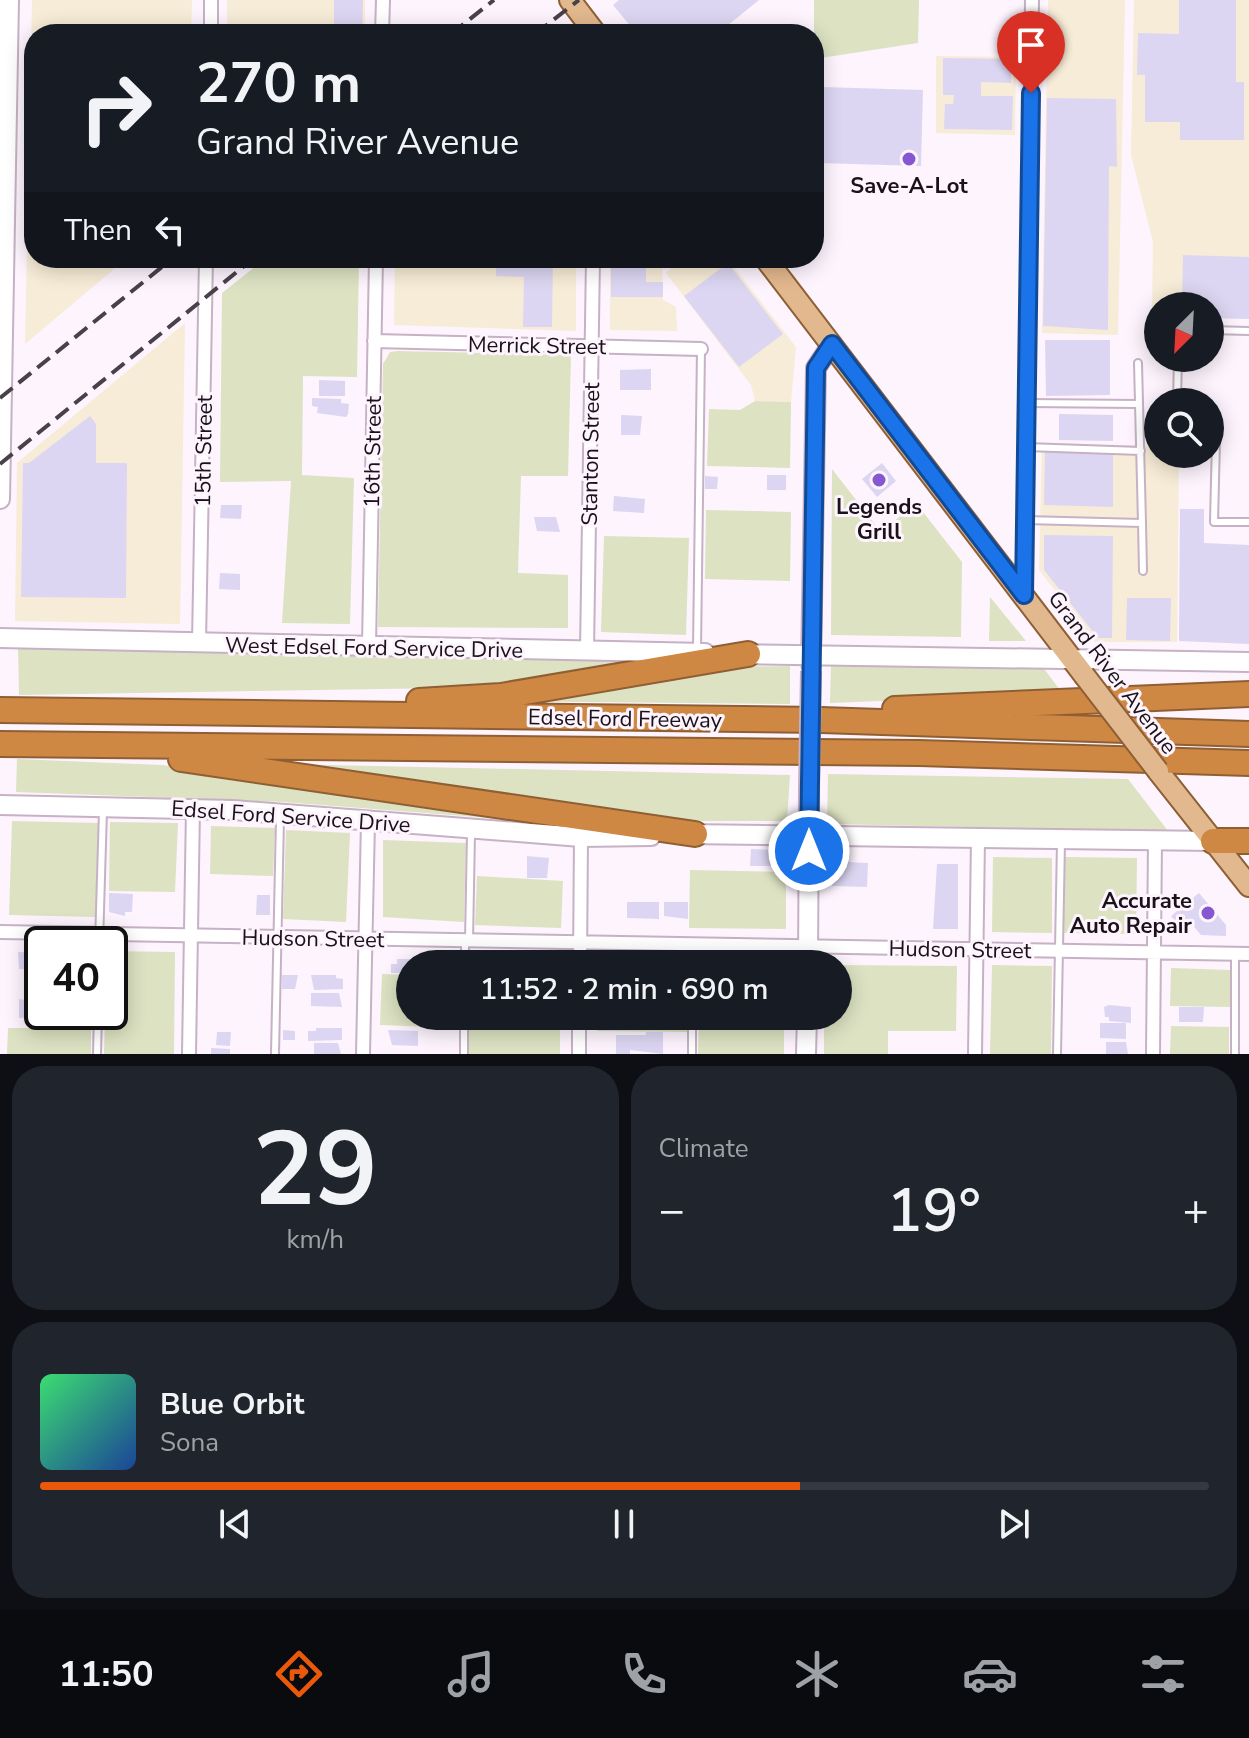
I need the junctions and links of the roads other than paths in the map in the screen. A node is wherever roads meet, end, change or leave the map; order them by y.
1 (9, 0) edge
2 (211, 0) edge
3 (383, 0) edge
4 (570, 0) edge
5 (1032, 0) edge
6 (211, 24) edge
7 (382, 24) edge
8 (588, 24) edge
9 (4, 90) edge
10 (3, 220) edge
11 (206, 268) edge
12 (376, 268) edge
13 (593, 268) edge
14 (773, 268) edge
15 (1224, 330) edge
16 (1249, 331) edge
17 (2, 338) edge
18 (374, 341) junction
19 (832, 344) junction
20 (592, 345) junction
21 (701, 349) joint
22 (1138, 363) dead end
23 (1027, 403) junction
24 (1139, 404) junction
25 (1026, 447) junction
26 (1141, 451) junction
27 (1215, 468) edge
28 (0, 499) edge
29 (1025, 520) junction
30 (1249, 522) edge
31 (1142, 523) junction
32 (1143, 571) dead end
33 (1024, 595) junction
34 (0, 638) edge
35 (199, 643) junction
36 (369, 646) junction
37 (587, 651) junction
38 (697, 653) junction
39 (748, 654) junction
40 (811, 662) junction
41 (1249, 662) edge
42 (1078, 667) junction
43 (1249, 694) edge
44 (0, 710) edge
45 (200, 714) junction
46 (1249, 718) edge
47 (821, 720) junction
48 (1165, 733) junction
49 (1249, 734) edge
50 (0, 744) edge
51 (88, 745) junction
52 (1188, 763) junction
53 (1249, 763) edge
54 (1249, 778) edge
55 (0, 805) edge
56 (103, 806) junction
57 (193, 808) junction
58 (280, 814) junction
59 (368, 821) junction
60 (471, 829) junction
61 (695, 834) junction
62 (809, 834) junction
63 (581, 837) junction
64 (978, 837) junction
65 (1061, 838) junction
66 (1155, 841) junction
67 (1213, 841) junction
68 (1249, 841) edge
69 (1249, 886) edge
70 (99, 926) edge
71 (0, 932) edge
72 (24, 934) edge
73 (192, 936) junction
74 (277, 937) junction
75 (128, 938) edge
76 (365, 939) junction
77 (467, 941) junction
78 (580, 942) junction
79 (977, 949) junction
80 (466, 950) edge
81 (580, 950) edge
82 (720, 950) edge
83 (808, 950) edge
84 (1059, 951) junction
85 (852, 953) edge
86 (1154, 953) junction
87 (1235, 954) junction
88 (1249, 954) edge
89 (98, 1030) edge
90 (464, 1030) edge
91 (579, 1030) edge
92 (692, 1030) edge
93 (807, 1030) edge
94 (97, 1054) edge
95 (189, 1054) edge
96 (275, 1054) edge
97 (363, 1054) edge
98 (464, 1054) edge
99 (579, 1054) edge
100 (692, 1054) edge
101 (806, 1054) edge
102 (975, 1054) edge
103 (1057, 1054) edge
104 (1153, 1054) edge
105 (1235, 1054) edge

1 - 9 street
2 - 6 street
3 - 7 street
4 - 8 main road
5 - 23 street
9 - 10 street
10 - 17 street
11 - 35 street, 15th Street
12 - 18 street, 16th Street
13 - 20 street, Stanton Street
14 - 19 main road, Grand River Avenue
15 - 16 lane
17 - 28 street
18 - 20 street, Merrick Street
18 - 36 street, 16th Street
19 - 33 main road, Grand River Avenue
19 - 40 street
20 - 21 street, Merrick Street
20 - 37 street, Stanton Street
21 - 38 lane
22 - 24 lane
23 - 24 lane
23 - 25 street
24 - 26 lane
25 - 26 lane
25 - 29 street
26 - 31 lane
27 - 30 lane
29 - 31 lane
29 - 33 street
31 - 32 lane
33 - 42 main road, Grand River Avenue
34 - 35 street, West Edsel Ford Service Drive
35 - 36 street, West Edsel Ford Service Drive
36 - 37 street, West Edsel Ford Service Drive
37 - 38 street, West Edsel Ford Service Drive
38 - 39 street, West Edsel Ford Service Drive
39 - 40 street, West Edsel Ford Service Drive
39 - 45 highway
40 - 42 street, West Edsel Ford Service Drive
40 - 62 street, bridge
41 - 42 street, West Edsel Ford Service Drive
42 - 67 main road, Grand River Avenue, bridge
43 - 47 highway
44 - 45 highway, Edsel Ford Freeway
45 - 47 highway, Edsel Ford Freeway
46 - 48 highway
47 - 48 highway, Edsel Ford Freeway
48 - 49 highway, Edsel Ford Freeway
50 - 51 highway, Edsel Ford Freeway
51 - 52 highway, Edsel Ford Freeway
51 - 61 highway
52 - 53 highway, Edsel Ford Freeway
52 - 54 highway
55 - 56 street, Edsel Ford Service Drive
56 - 57 street, Edsel Ford Service Drive
56 - 70 lane
57 - 58 street, Edsel Ford Service Drive
57 - 73 street
58 - 59 street, Edsel Ford Service Drive
58 - 74 lane
59 - 60 street, Edsel Ford Service Drive
59 - 76 street
60 - 63 street, Edsel Ford Service Drive
60 - 77 lane
61 - 62 street, Edsel Ford Service Drive
61 - 63 street, Edsel Ford Service Drive
62 - 64 street, Edsel Ford Service Drive
62 - 83 street
63 - 78 street
64 - 65 street, Edsel Ford Service Drive
64 - 79 street
65 - 66 street, Edsel Ford Service Drive
65 - 84 lane
66 - 67 street, Edsel Ford Service Drive
66 - 86 street
67 - 68 highway
67 - 69 main road, Grand River Avenue
71 - 72 street, Hudson Street
73 - 74 street, Hudson Street
73 - 75 street, Hudson Street
73 - 95 street
74 - 76 street, Hudson Street
74 - 96 lane
76 - 77 street, Hudson Street
76 - 97 street
77 - 78 street, Hudson Street
77 - 80 lane
78 - 81 street
78 - 82 street, Hudson Street
79 - 84 street, Hudson Street
79 - 85 street, Hudson Street
79 - 102 street
84 - 86 street, Hudson Street
84 - 103 lane
86 - 87 street, Hudson Street
86 - 104 street
87 - 88 street, Hudson Street
87 - 105 lane
89 - 94 lane
90 - 98 lane
91 - 99 street
92 - 100 lane
93 - 101 street

